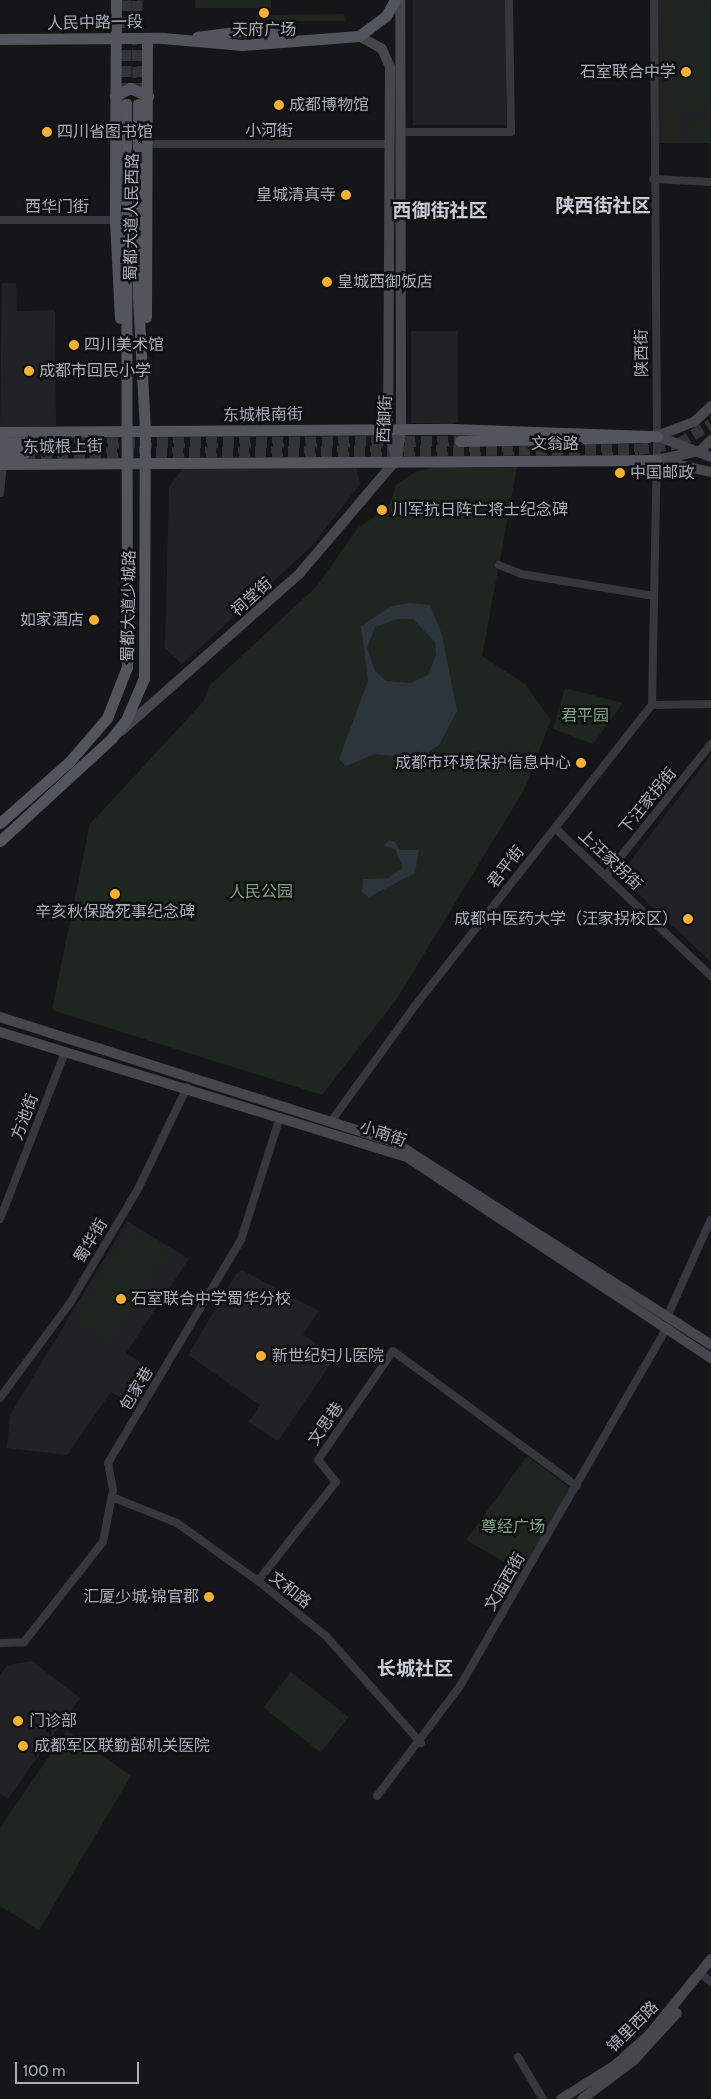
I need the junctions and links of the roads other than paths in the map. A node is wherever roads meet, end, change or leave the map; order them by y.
1 (116, 0) edge
2 (395, 0) edge
3 (400, 0) edge
4 (509, 0) edge
5 (654, 0) edge
6 (359, 36) junction
7 (0, 39) edge
8 (147, 39) junction
9 (116, 40) junction
10 (115, 96) junction
11 (148, 96) junction
12 (400, 132) junction
13 (149, 144) junction
14 (390, 144) junction
15 (653, 179) junction
16 (711, 182) edge
17 (0, 220) edge
18 (115, 220) junction
19 (144, 366) junction
20 (126, 367) junction
21 (711, 406) edge
22 (401, 429) junction
23 (388, 430) junction
24 (145, 431) junction
25 (0, 432) edge
26 (126, 432) junction
27 (657, 436) junction
28 (711, 440) edge
29 (460, 441) tunnel mouth
30 (0, 443) edge
31 (700, 451) junction
32 (711, 457) edge
33 (397, 459) junction
34 (1, 460) edge
35 (656, 460) junction
36 (126, 462) junction
37 (145, 462) junction
38 (711, 472) edge
39 (0, 494) edge
40 (499, 565) dead end
41 (654, 596) junction
42 (711, 704) edge
43 (652, 706) junction
44 (111, 739) junction
45 (711, 744) edge
46 (0, 823) edge
47 (555, 828) junction
48 (0, 841) edge
49 (606, 875) junction
50 (711, 976) edge
51 (0, 1017) edge
52 (0, 1032) edge
53 (65, 1052) junction
54 (186, 1087) junction
55 (280, 1116) junction
56 (332, 1120) junction
57 (0, 1219) edge
58 (711, 1219) edge
59 (667, 1316) junction
60 (667, 1328) junction
61 (711, 1345) edge
62 (711, 1358) edge
63 (0, 1398) edge
64 (577, 1486) junction
65 (112, 1497) junction
66 (258, 1581) junction
67 (1, 1646) edge
68 (421, 1743) junction
69 (377, 1796) dead end
70 (711, 1959) edge
71 (709, 1976) edge
72 (518, 2057) dead end
73 (543, 2099) edge
74 (561, 2099) edge
75 (582, 2099) edge

1 - 9 main road, 蜀都大道人民西路
2 - 6 main road
3 - 12 main road, 西御街
4 - 12 street
5 - 15 street, 陕西街
6 - 8 main road, 人民中路一段
6 - 14 main road, 西御街
7 - 9 main road, 人民中路一段
8 - 9 main road, 人民中路一段
8 - 11 main road, 蜀都大道人民西路
9 - 10 main road, 蜀都大道人民西路
10 - 11 main road
10 - 18 main road, 蜀都大道人民西路
11 - 13 main road, 蜀都大道人民西路
12 - 22 main road, 西御街
13 - 14 street, 小河街
13 - 19 main road, 蜀都大道人民西路
14 - 23 main road, 西御街
15 - 16 street
15 - 27 street, 陕西街
17 - 18 street, 西华门街
18 - 20 main road, 蜀都大道人民西路
19 - 20 main road, 蜀都大道人民西路
19 - 24 main road, 蜀都大道人民西路
20 - 26 main road, 蜀都大道人民西路
21 - 27 main road
22 - 23 main road, 东城根南街
22 - 27 main road, 文翁路
22 - 33 main road, 西御街
23 - 24 main road, 东城根南街
23 - 33 main road, 西御街
24 - 26 main road, 东城根南街
24 - 37 main road, 蜀都大道人民西路
25 - 26 main road, 东城根上街
26 - 36 main road, 蜀都大道人民西路
27 - 29 main road, 文翁路
27 - 31 main road, 文翁路
27 - 35 street, 陕西街
28 - 31 main road
30 - 34 main road, 东城根上街
31 - 32 main road, 文翁路
31 - 35 main road
33 - 35 main road, 文翁路
33 - 37 main road
33 - 44 main road, 祠堂街
34 - 36 main road, 东城根上街
34 - 39 street
35 - 38 main road, 文翁路
35 - 41 street, 陕西街
36 - 37 main road
36 - 46 main road, 蜀都大道少城路
37 - 44 main road, 蜀都大道少城路
40 - 41 street
41 - 43 street, 陕西街
42 - 43 street
43 - 47 street, 君平街
44 - 48 main road, 蜀都大道少城路
45 - 49 street, 下汪家拐街
47 - 49 street, 上汪家拐街
47 - 56 street, 君平街
49 - 50 street, 上汪家拐街
51 - 56 main road, 小南街
52 - 53 main road, 小南街
53 - 54 main road, 小南街
53 - 57 street, 方池街
54 - 55 main road, 小南街
54 - 63 street, 蜀华街
55 - 60 main road, 小南街
55 - 65 street, 包家巷
56 - 59 main road, 小南街
58 - 59 street
59 - 61 main road, 小南街
60 - 62 main road, 小南街
60 - 64 street, 文庙西街
64 - 66 street, 文思巷
64 - 68 street, 文庙西街
65 - 66 street, 文和路
65 - 67 street, 包家巷
66 - 68 street, 文和路
68 - 69 street, 文庙西街
70 - 74 main road, 锦里西路
71 - 75 main road, 锦里西路
72 - 73 street

